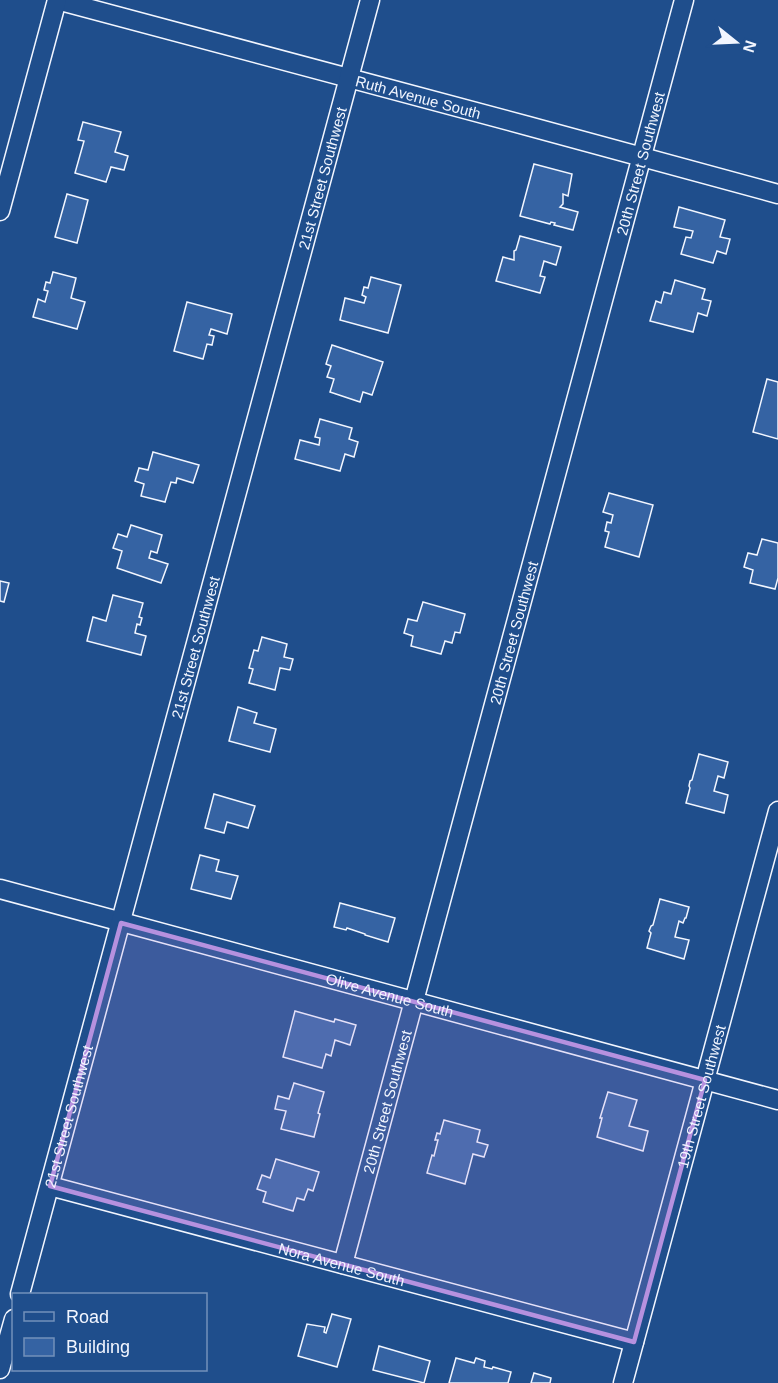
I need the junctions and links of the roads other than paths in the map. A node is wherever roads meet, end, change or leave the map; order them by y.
1 (57, 0) edge
2 (370, 0) edge
3 (684, 0) edge
4 (348, 78) junction
5 (642, 158) junction
6 (778, 194) edge
7 (0, 211) edge
8 (778, 811) edge
9 (0, 889) edge
10 (121, 923) junction
11 (414, 1002) junction
12 (705, 1080) junction
13 (778, 1100) edge
14 (50, 1186) junction
15 (343, 1264) junction
16 (20, 1293) edge
17 (12, 1326) edge
18 (634, 1342) junction
19 (0, 1369) edge
20 (623, 1383) edge

1 - 4 street, Ruth Avenue South
1 - 7 street
2 - 4 street, 21st Street Southwest
3 - 5 street, 20th Street Southwest
4 - 5 street, Ruth Avenue South
4 - 10 street, 21st Street Southwest
5 - 6 street, Ruth Avenue South
5 - 11 street, 20th Street Southwest
8 - 12 street, 19th Street Southwest
9 - 10 street, Olive Avenue South
10 - 11 street, Olive Avenue South
10 - 14 street, 21st Street Southwest
11 - 12 street, Olive Avenue South
11 - 15 street, 20th Street Southwest
12 - 13 street, Olive Avenue South
12 - 18 street, 19th Street Southwest
14 - 15 street, Nora Avenue South
14 - 16 street, 21st Street Southwest
15 - 18 street, Nora Avenue South
17 - 19 street
18 - 20 street, 19th Street Southwest

